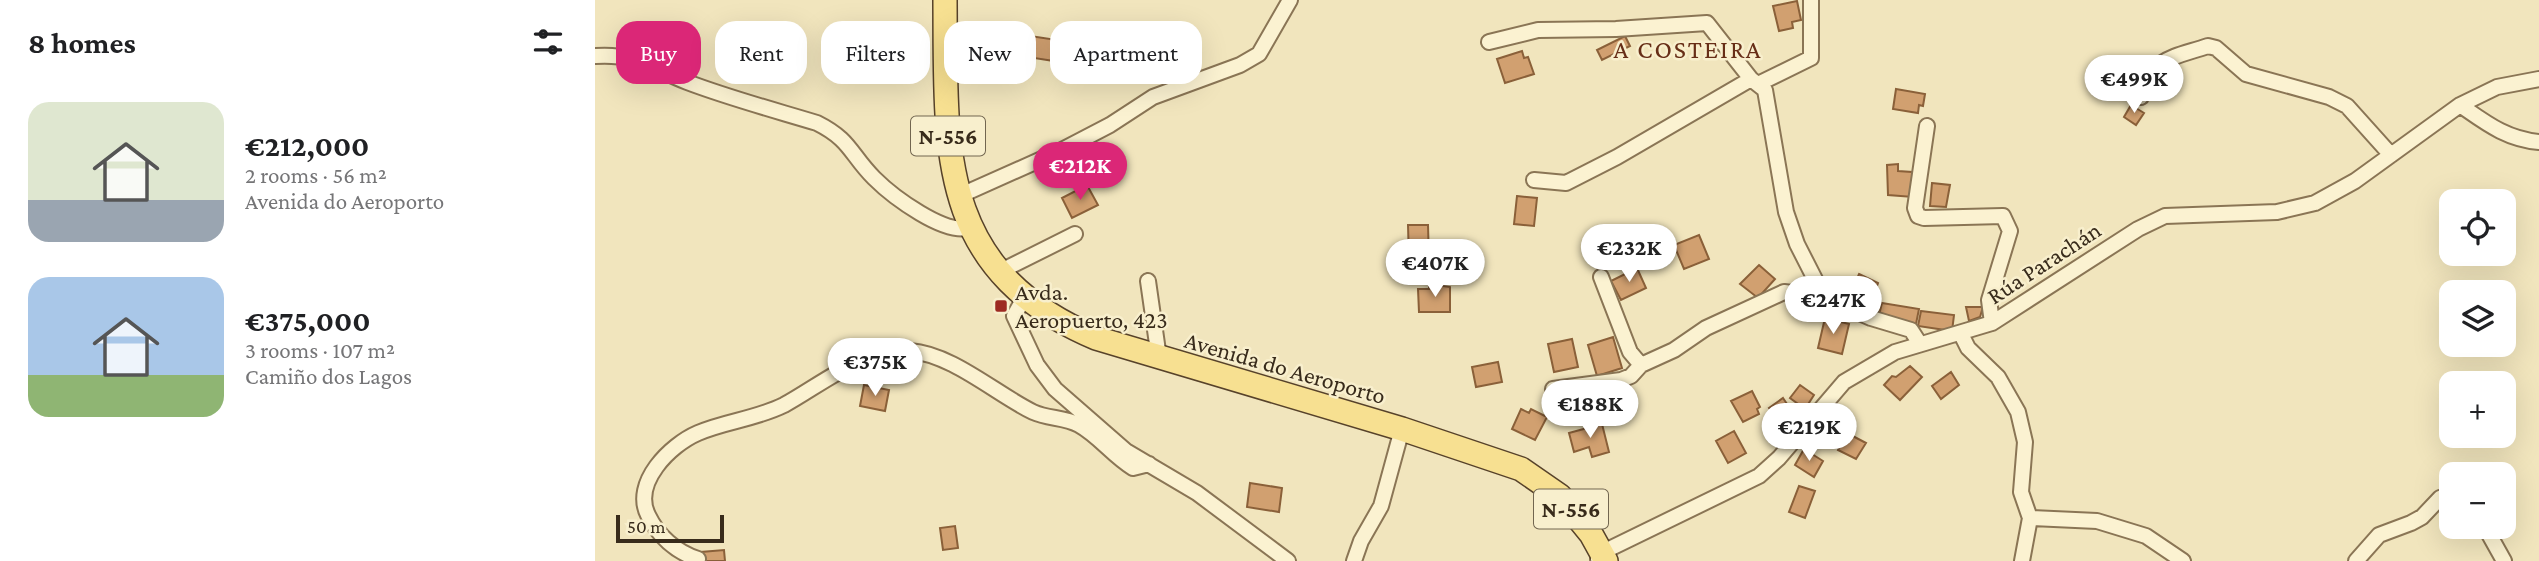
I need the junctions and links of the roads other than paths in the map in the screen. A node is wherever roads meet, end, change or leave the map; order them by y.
1 (945, 0) edge
2 (1290, 0) edge
3 (1811, 0) edge
4 (1489, 42) dead end
5 (595, 56) edge
6 (2539, 79) edge
7 (1756, 81) junction
8 (2141, 97) dead end
9 (2460, 105) junction
10 (1927, 126) dead end
11 (2539, 142) edge
12 (2391, 155) junction
13 (1534, 180) dead end
14 (959, 197) junction
15 (971, 227) junction
16 (1075, 234) dead end
17 (999, 272) junction
18 (1601, 278) dead end
19 (1149, 281) dead end
20 (1824, 297) junction
21 (1024, 298) junction
22 (1992, 323) junction
23 (1961, 334) junction
24 (1920, 344) junction
25 (1159, 358) junction
26 (1641, 365) junction
27 (1553, 389) dead end
28 (1402, 429) junction
29 (1149, 464) junction
30 (2439, 499) edge
31 (2030, 518) junction
32 (2492, 539) edge
33 (1602, 558) edge
34 (698, 559) dead end
35 (1288, 561) edge
36 (1354, 561) edge
37 (2022, 561) edge
38 (2183, 561) edge
39 (2356, 561) edge
40 (2504, 561) edge

1 - 14 main road, Avenida do Aeroporto / N-556
2 - 14 street
3 - 7 street
4 - 7 street
5 - 15 street
6 - 9 street, Rúa Parachán
7 - 13 street
7 - 20 street
8 - 12 street
9 - 11 street
9 - 12 street, Rúa Parachán
10 - 22 street
12 - 22 street, Rúa Parachán
14 - 15 main road, Avenida do Aeroporto / N-556
15 - 17 main road, Avenida do Aeroporto / N-556
16 - 17 street
17 - 21 main road, Avenida do Aeroporto / N-556
18 - 26 street
19 - 25 street
20 - 24 street
20 - 26 street
21 - 25 main road, Avenida do Aeroporto / N-556
21 - 29 street
22 - 23 street, Rúa Parachán
23 - 24 street, Rúa Parachán
23 - 31 street
24 - 33 street, Rúa Parachán
25 - 28 main road, Avenida do Aeroporto / N-556
26 - 27 street
28 - 33 main road, Avenida do Aeroporto / N-556
28 - 36 street
29 - 34 street
29 - 35 street
30 - 39 street
31 - 37 street
31 - 38 street
32 - 40 street

